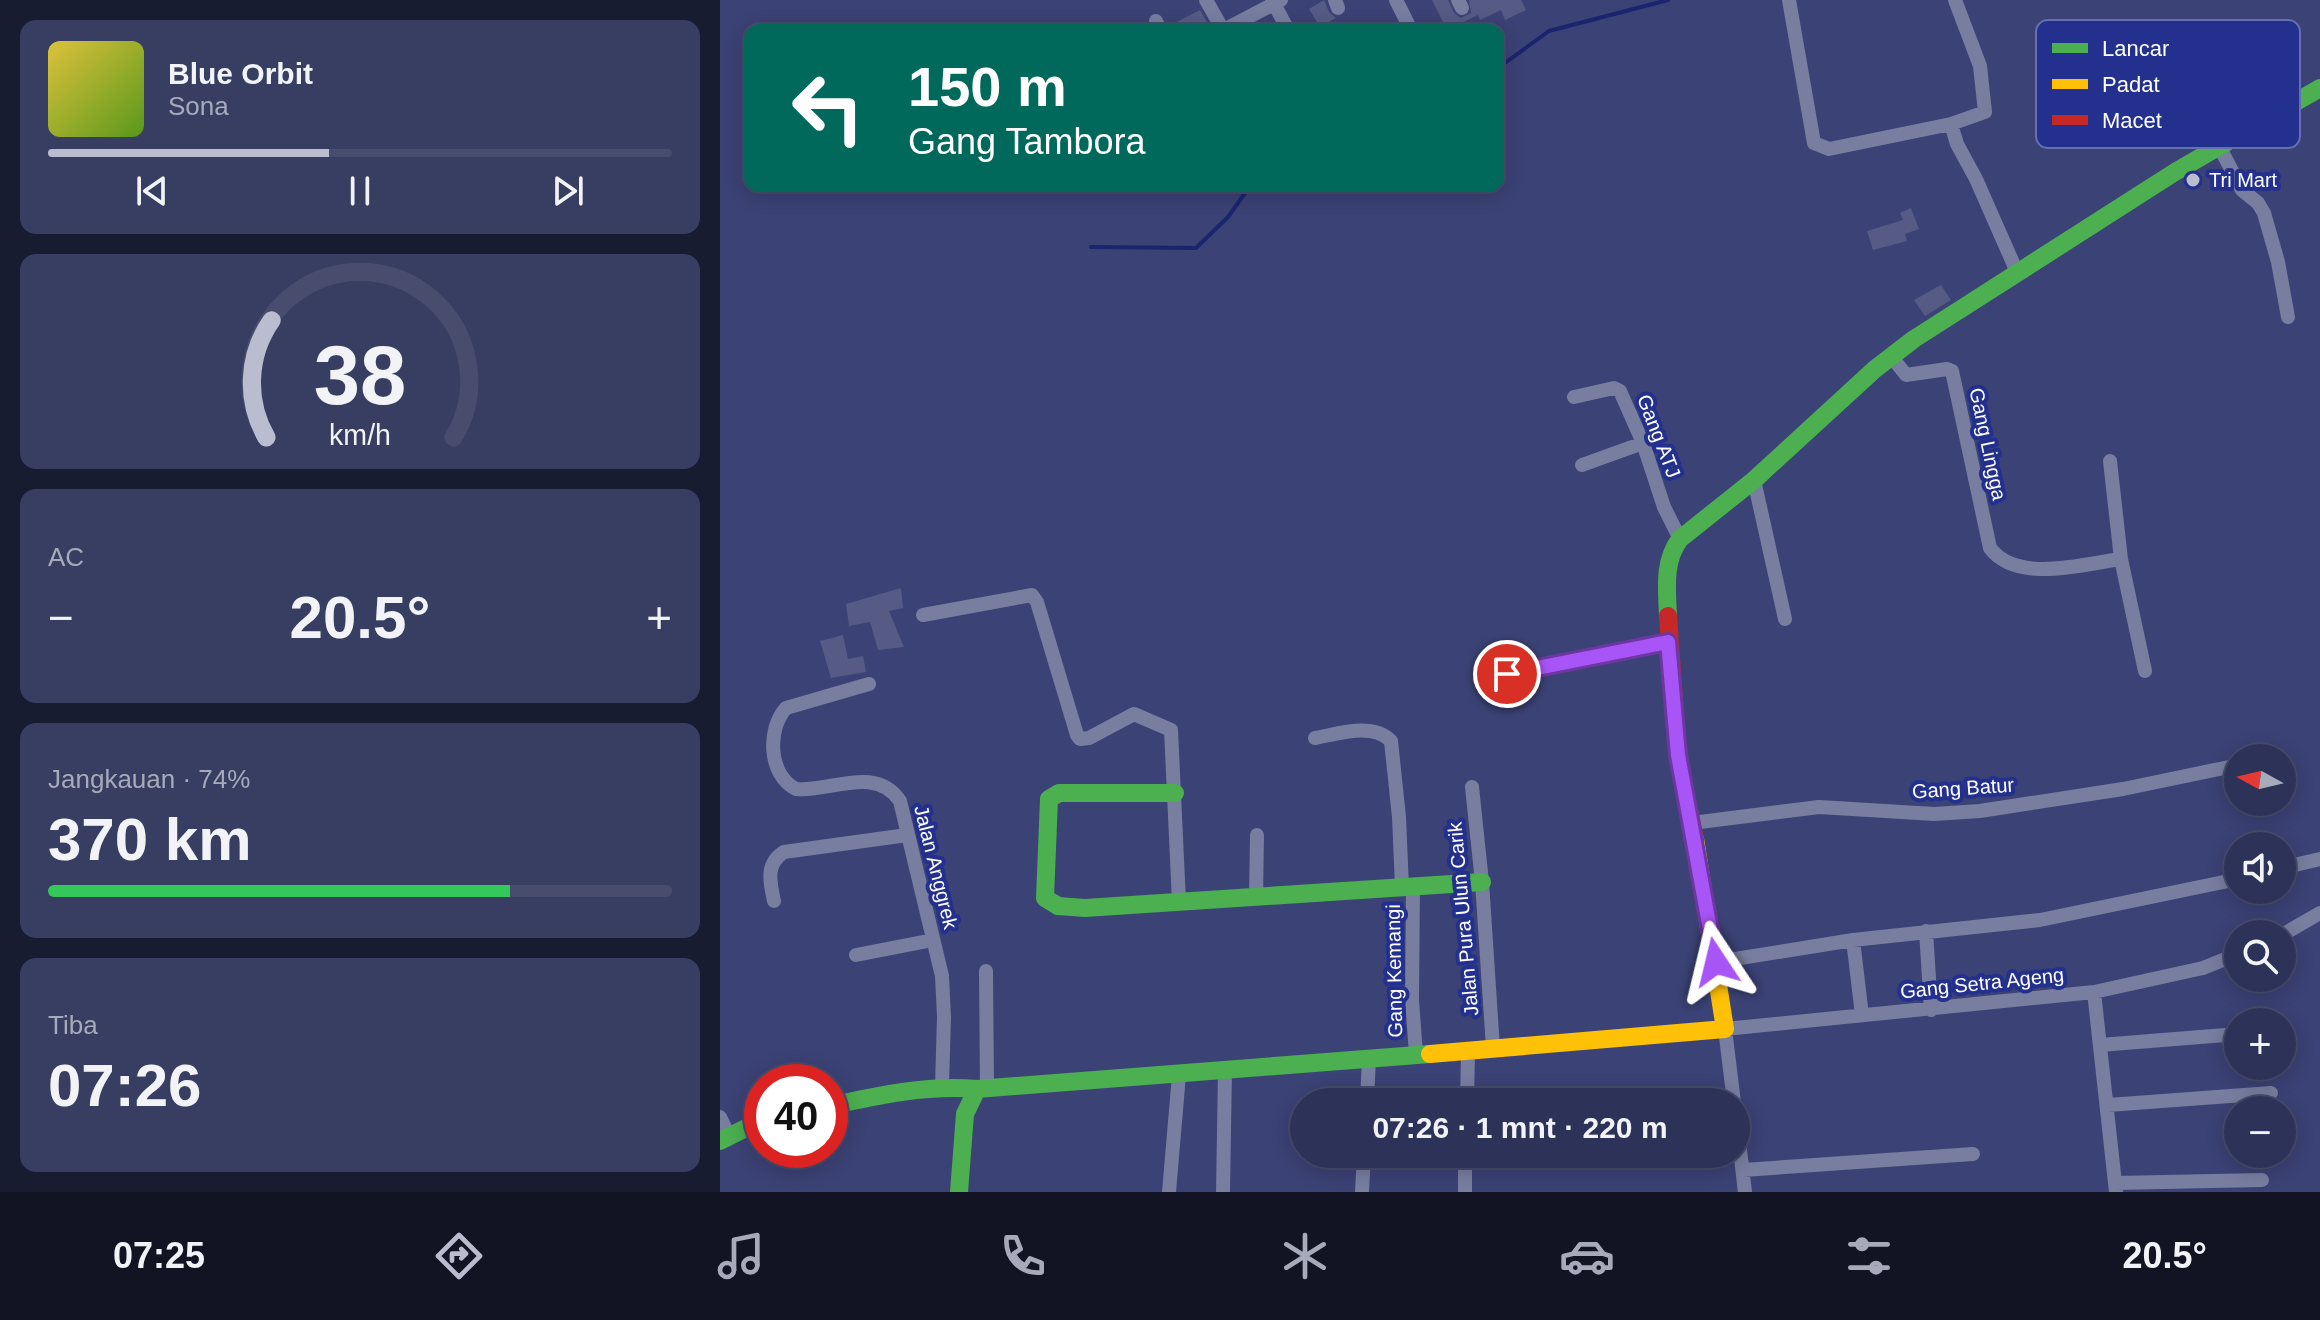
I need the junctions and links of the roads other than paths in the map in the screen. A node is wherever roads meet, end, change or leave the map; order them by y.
1 (1206, 0) edge
2 (1396, 0) edge
3 (1789, 0) edge
4 (1955, 0) edge
5 (1276, 1) edge
6 (1220, 24) edge
7 (1235, 24) edge
8 (1286, 24) edge
9 (1408, 24) dead end
10 (2320, 88) edge
11 (2300, 99) edge
12 (1951, 124) junction
13 (2216, 148) edge
14 (2220, 148) edge
15 (2017, 272) junction
16 (2288, 317) dead end
17 (1891, 356) junction
18 (1574, 397) dead end
19 (1643, 443) junction
20 (2110, 461) dead end
21 (1582, 465) dead end
22 (1755, 487) junction
23 (1680, 539) junction
24 (2121, 559) junction
25 (923, 615) dead end
26 (1785, 619) dead end
27 (1668, 642) junction
28 (2145, 671) dead end
29 (1480, 680) dead end
30 (869, 684) dead end
31 (1315, 738) dead end
32 (2224, 768) edge
33 (1472, 787) dead end
34 (1175, 793) junction
35 (1692, 823) junction
36 (907, 835) junction
37 (1257, 835) dead end
38 (2320, 859) edge
39 (2296, 865) edge
40 (1482, 882) junction
41 (2224, 882) edge
42 (1408, 887) junction
43 (1256, 898) junction
44 (774, 901) dead end
45 (1179, 902) junction
46 (2320, 913) edge
47 (2296, 927) edge
48 (1926, 931) junction
49 (933, 940) junction
50 (1853, 940) junction
51 (856, 955) dead end
52 (2224, 960) edge
53 (1716, 962) junction
54 (986, 971) dead end
55 (2094, 992) junction
56 (1931, 1010) junction
57 (1862, 1015) junction
58 (1725, 1029) junction
59 (2224, 1035) edge
60 (2100, 1045) junction
61 (1493, 1048) junction
62 (1468, 1052) junction
63 (1416, 1054) junction
64 (1369, 1058) junction
65 (1225, 1070) junction
66 (1179, 1075) junction
67 (942, 1086) junction
68 (1368, 1088) edge
69 (1467, 1088) edge
70 (1732, 1088) edge
71 (982, 1089) junction
72 (2271, 1093) dead end
73 (848, 1102) edge
74 (2108, 1105) junction
75 (720, 1117) edge
76 (744, 1129) edge
77 (724, 1138) edge
78 (1973, 1154) dead end
79 (1363, 1168) edge
80 (1465, 1168) edge
81 (1743, 1170) joint
82 (2262, 1180) dead end
83 (2115, 1188) edge
84 (959, 1192) edge
85 (1169, 1192) edge
86 (1223, 1192) edge
87 (1362, 1192) edge
88 (1465, 1192) edge
89 (1745, 1192) edge

1 - 6 street
2 - 9 street
3 - 12 street
4 - 12 street
5 - 7 street
5 - 8 street
10 - 11 street
12 - 15 street
13 - 15 street
14 - 16 street
15 - 17 street
17 - 22 street
17 - 24 street, Gang Lingga
18 - 19 street, Gang ATJ
19 - 21 street
19 - 23 street, Gang ATJ
20 - 24 street
22 - 23 street
22 - 26 street
23 - 27 street
24 - 28 street
25 - 34 street
27 - 29 street
27 - 35 street
30 - 36 street, Jalan Anggrek
31 - 42 street, Gang Kemangi
32 - 35 street, Gang Batur
33 - 40 street, Jalan Pura Ulun Carik
34 - 45 street
34 - 45 street
35 - 53 street
36 - 44 street
36 - 49 street, Jalan Anggrek
37 - 43 street
38 - 39 street
40 - 42 street
40 - 61 street, Jalan Pura Ulun Carik
41 - 48 street
42 - 43 street
42 - 63 street, Gang Kemangi
43 - 45 street
46 - 47 street
48 - 50 street
48 - 56 street
49 - 51 street
49 - 67 street, Jalan Anggrek
50 - 53 street
50 - 57 street
52 - 55 street, Gang Setra Ageng
53 - 58 street
54 - 71 street
55 - 56 street, Gang Setra Ageng
55 - 60 street
56 - 57 street, Gang Setra Ageng
57 - 58 street, Gang Setra Ageng
58 - 61 street
58 - 70 street
59 - 60 street
60 - 74 street
61 - 62 street
62 - 63 street
62 - 69 street
63 - 64 street
64 - 65 street
64 - 68 street
65 - 66 street
65 - 86 street
66 - 71 street
66 - 85 street
67 - 71 street
67 - 73 street
71 - 84 street
72 - 74 street
74 - 83 street
75 - 77 street
76 - 77 street
78 - 81 street
79 - 87 street
80 - 88 street
81 - 89 street
82 - 83 street

